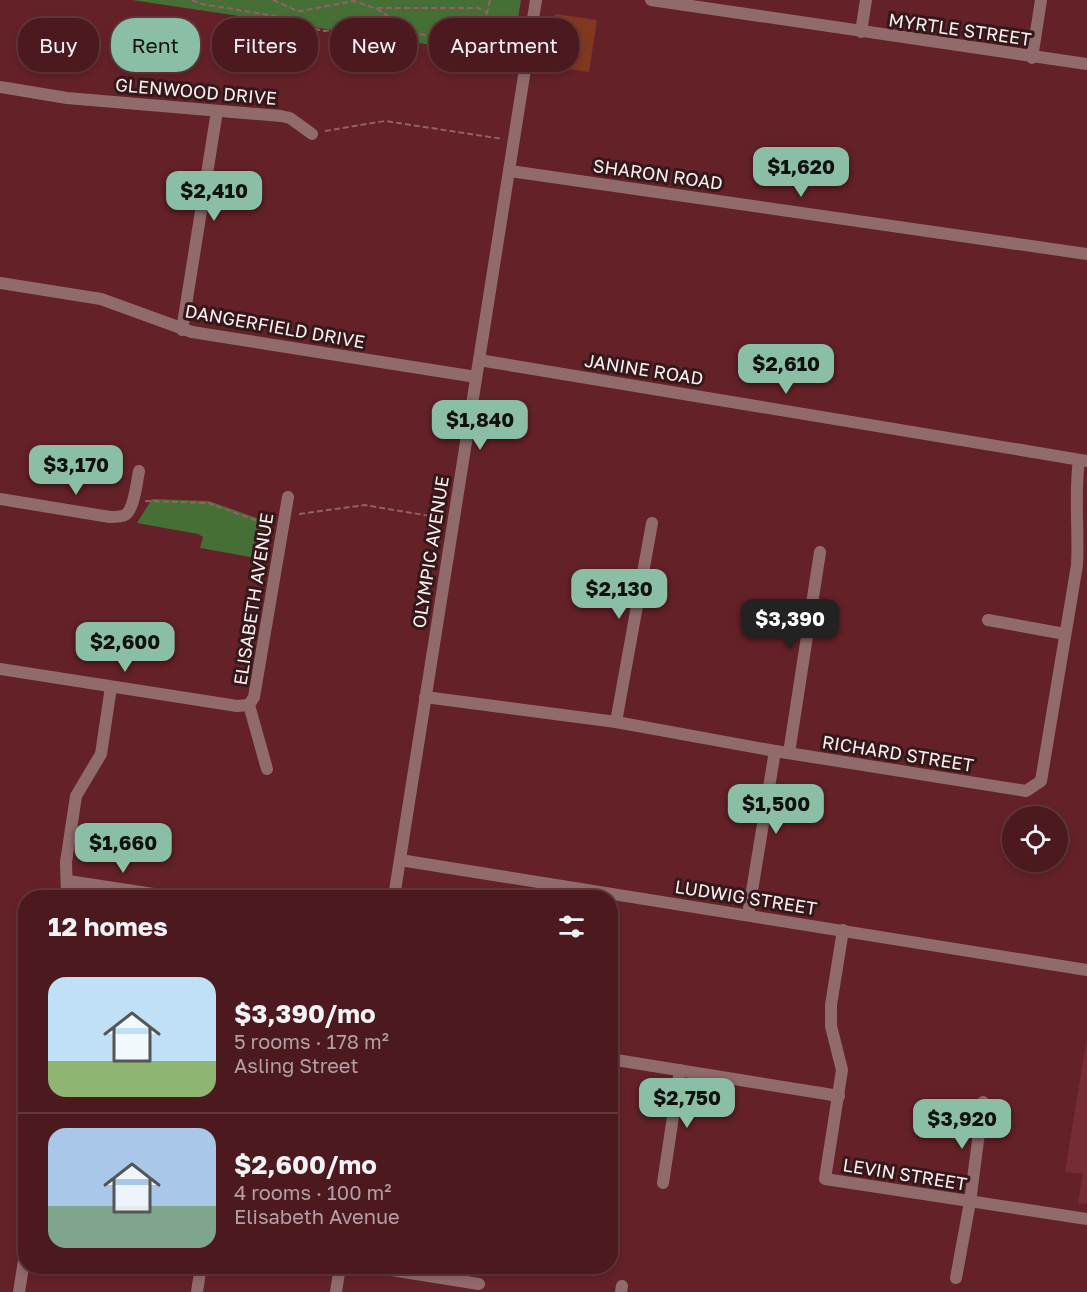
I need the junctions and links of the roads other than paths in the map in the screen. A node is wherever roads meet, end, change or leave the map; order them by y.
1 (536, 0) edge
2 (651, 0) edge
3 (866, 0) edge
4 (1041, 0) edge
5 (861, 32) junction
6 (1032, 58) junction
7 (1087, 64) edge
8 (0, 87) edge
9 (217, 111) junction
10 (312, 134) road end
11 (510, 171) junction
12 (1087, 254) edge
13 (0, 283) edge
14 (182, 330) junction
15 (479, 360) junction
16 (476, 377) junction
17 (1083, 460) edge
18 (139, 471) dead end
19 (288, 497) dead end
20 (0, 499) edge
21 (652, 523) dead end
22 (820, 552) dead end
23 (988, 620) dead end
24 (1065, 634) junction
25 (0, 669) edge
26 (111, 687) junction
27 (425, 697) junction
28 (249, 705) junction
29 (616, 722) junction
30 (774, 751) junction
31 (789, 753) junction
32 (267, 769) dead end
33 (400, 860) junction
34 (68, 881) junction
35 (67, 890) edge
36 (127, 890) edge
37 (395, 890) edge
38 (590, 890) edge
39 (618, 894) edge
40 (748, 915) junction
41 (843, 930) junction
42 (1087, 970) edge
43 (618, 1060) edge
44 (680, 1070) junction
45 (839, 1096) junction
46 (983, 1102) dead end
47 (663, 1183) dead end
48 (970, 1202) junction
49 (1087, 1219) edge
50 (22, 1274) edge
51 (200, 1274) edge
52 (339, 1274) edge
53 (416, 1274) edge
54 (956, 1278) dead end
55 (479, 1284) dead end
56 (19, 1292) edge
57 (197, 1292) edge
58 (336, 1292) edge

1 - 11 street, OLYMPIC AVENUE
2 - 5 street, MYRTLE STREET
3 - 5 street
4 - 6 street
5 - 6 street, MYRTLE STREET
6 - 7 street, MYRTLE STREET
8 - 9 street, GLENWOOD DRIVE
9 - 10 street, GLENWOOD DRIVE
9 - 14 street
11 - 12 street, SHARON ROAD
11 - 15 street, OLYMPIC AVENUE
13 - 14 street, DANGERFIELD DRIVE
14 - 16 street, DANGERFIELD DRIVE
15 - 16 street, OLYMPIC AVENUE
15 - 17 street, JANINE ROAD
16 - 27 street, OLYMPIC AVENUE
17 - 24 street, RICHARD STREET
18 - 20 street
19 - 28 street, ELISABETH AVENUE
21 - 29 street
22 - 31 street
23 - 24 street
24 - 31 street, RICHARD STREET
25 - 26 street, ELISABETH AVENUE
26 - 28 street, ELISABETH AVENUE
26 - 34 street
27 - 29 street, RICHARD STREET
27 - 33 street, OLYMPIC AVENUE
28 - 32 street, ELISABETH AVENUE
29 - 30 street, RICHARD STREET
30 - 31 street, RICHARD STREET
30 - 40 street
33 - 37 street, OLYMPIC AVENUE
33 - 38 street, LUDWIG STREET
34 - 35 street
34 - 36 street
39 - 40 street, LUDWIG STREET
40 - 41 street, LUDWIG STREET
41 - 42 street, LUDWIG STREET
41 - 45 street, LEVIN STREET
43 - 44 street
44 - 45 street
44 - 47 street
45 - 48 street, LEVIN STREET
46 - 48 street
48 - 49 street, LEVIN STREET
48 - 54 street
50 - 56 street
51 - 57 street
52 - 58 street
53 - 55 street

